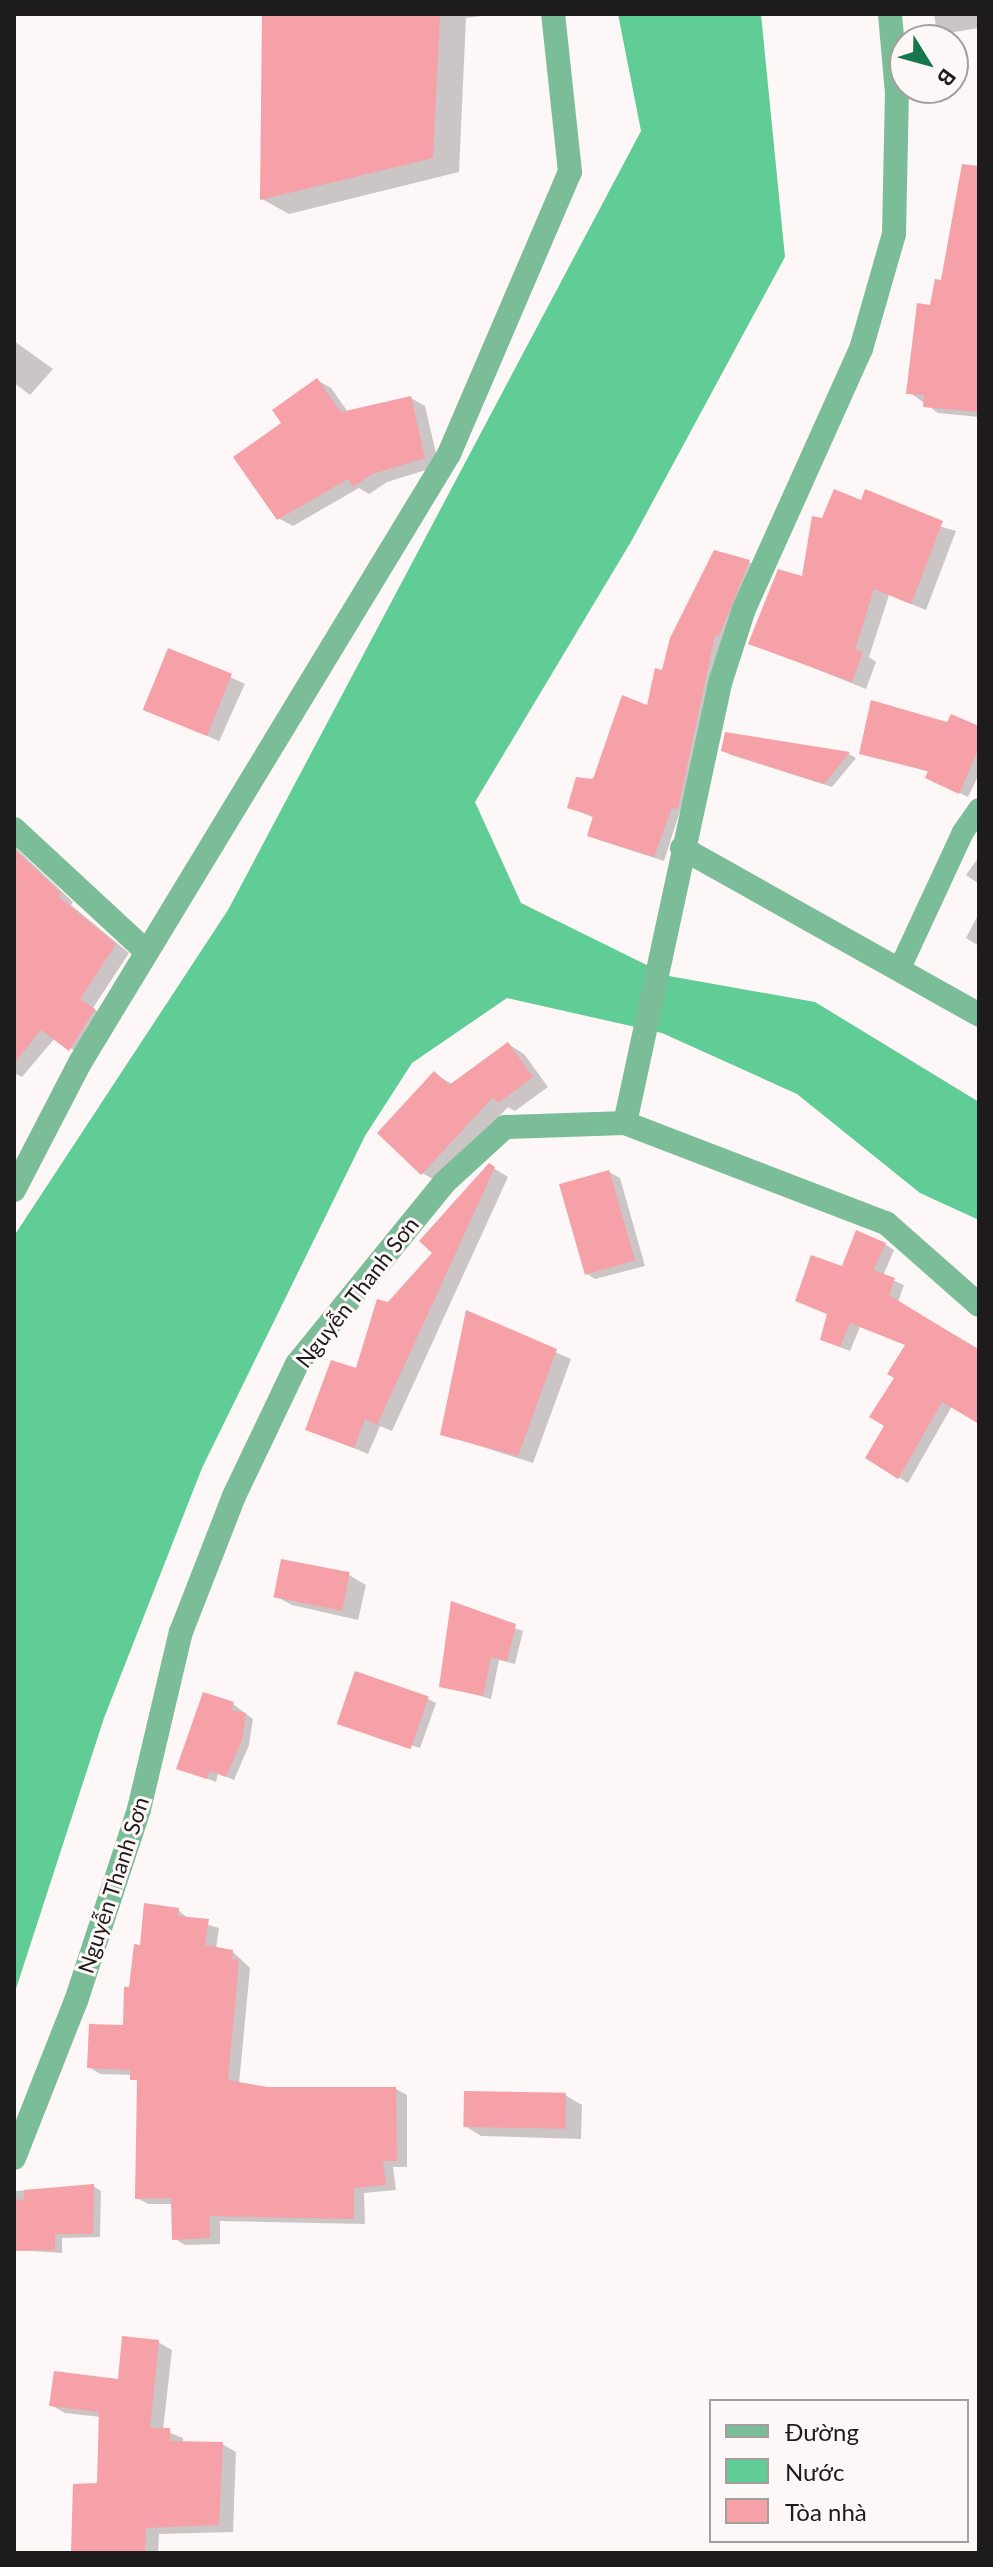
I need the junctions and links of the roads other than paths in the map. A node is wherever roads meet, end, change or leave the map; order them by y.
1 (553, 14) edge
2 (890, 14) edge
3 (979, 809) edge
4 (14, 829) edge
5 (682, 848) junction
6 (147, 952) junction
7 (899, 970) junction
8 (979, 1015) edge
9 (625, 1123) junction
10 (14, 1190) edge
11 (979, 1305) edge
12 (14, 2158) edge

1 - 6 street
2 - 5 street
3 - 7 lane
4 - 6 street
5 - 7 street
5 - 9 street
6 - 10 street
7 - 8 street
9 - 11 street, Nguyễn Thanh Sơn
9 - 12 street, Nguyễn Thanh Sơn

